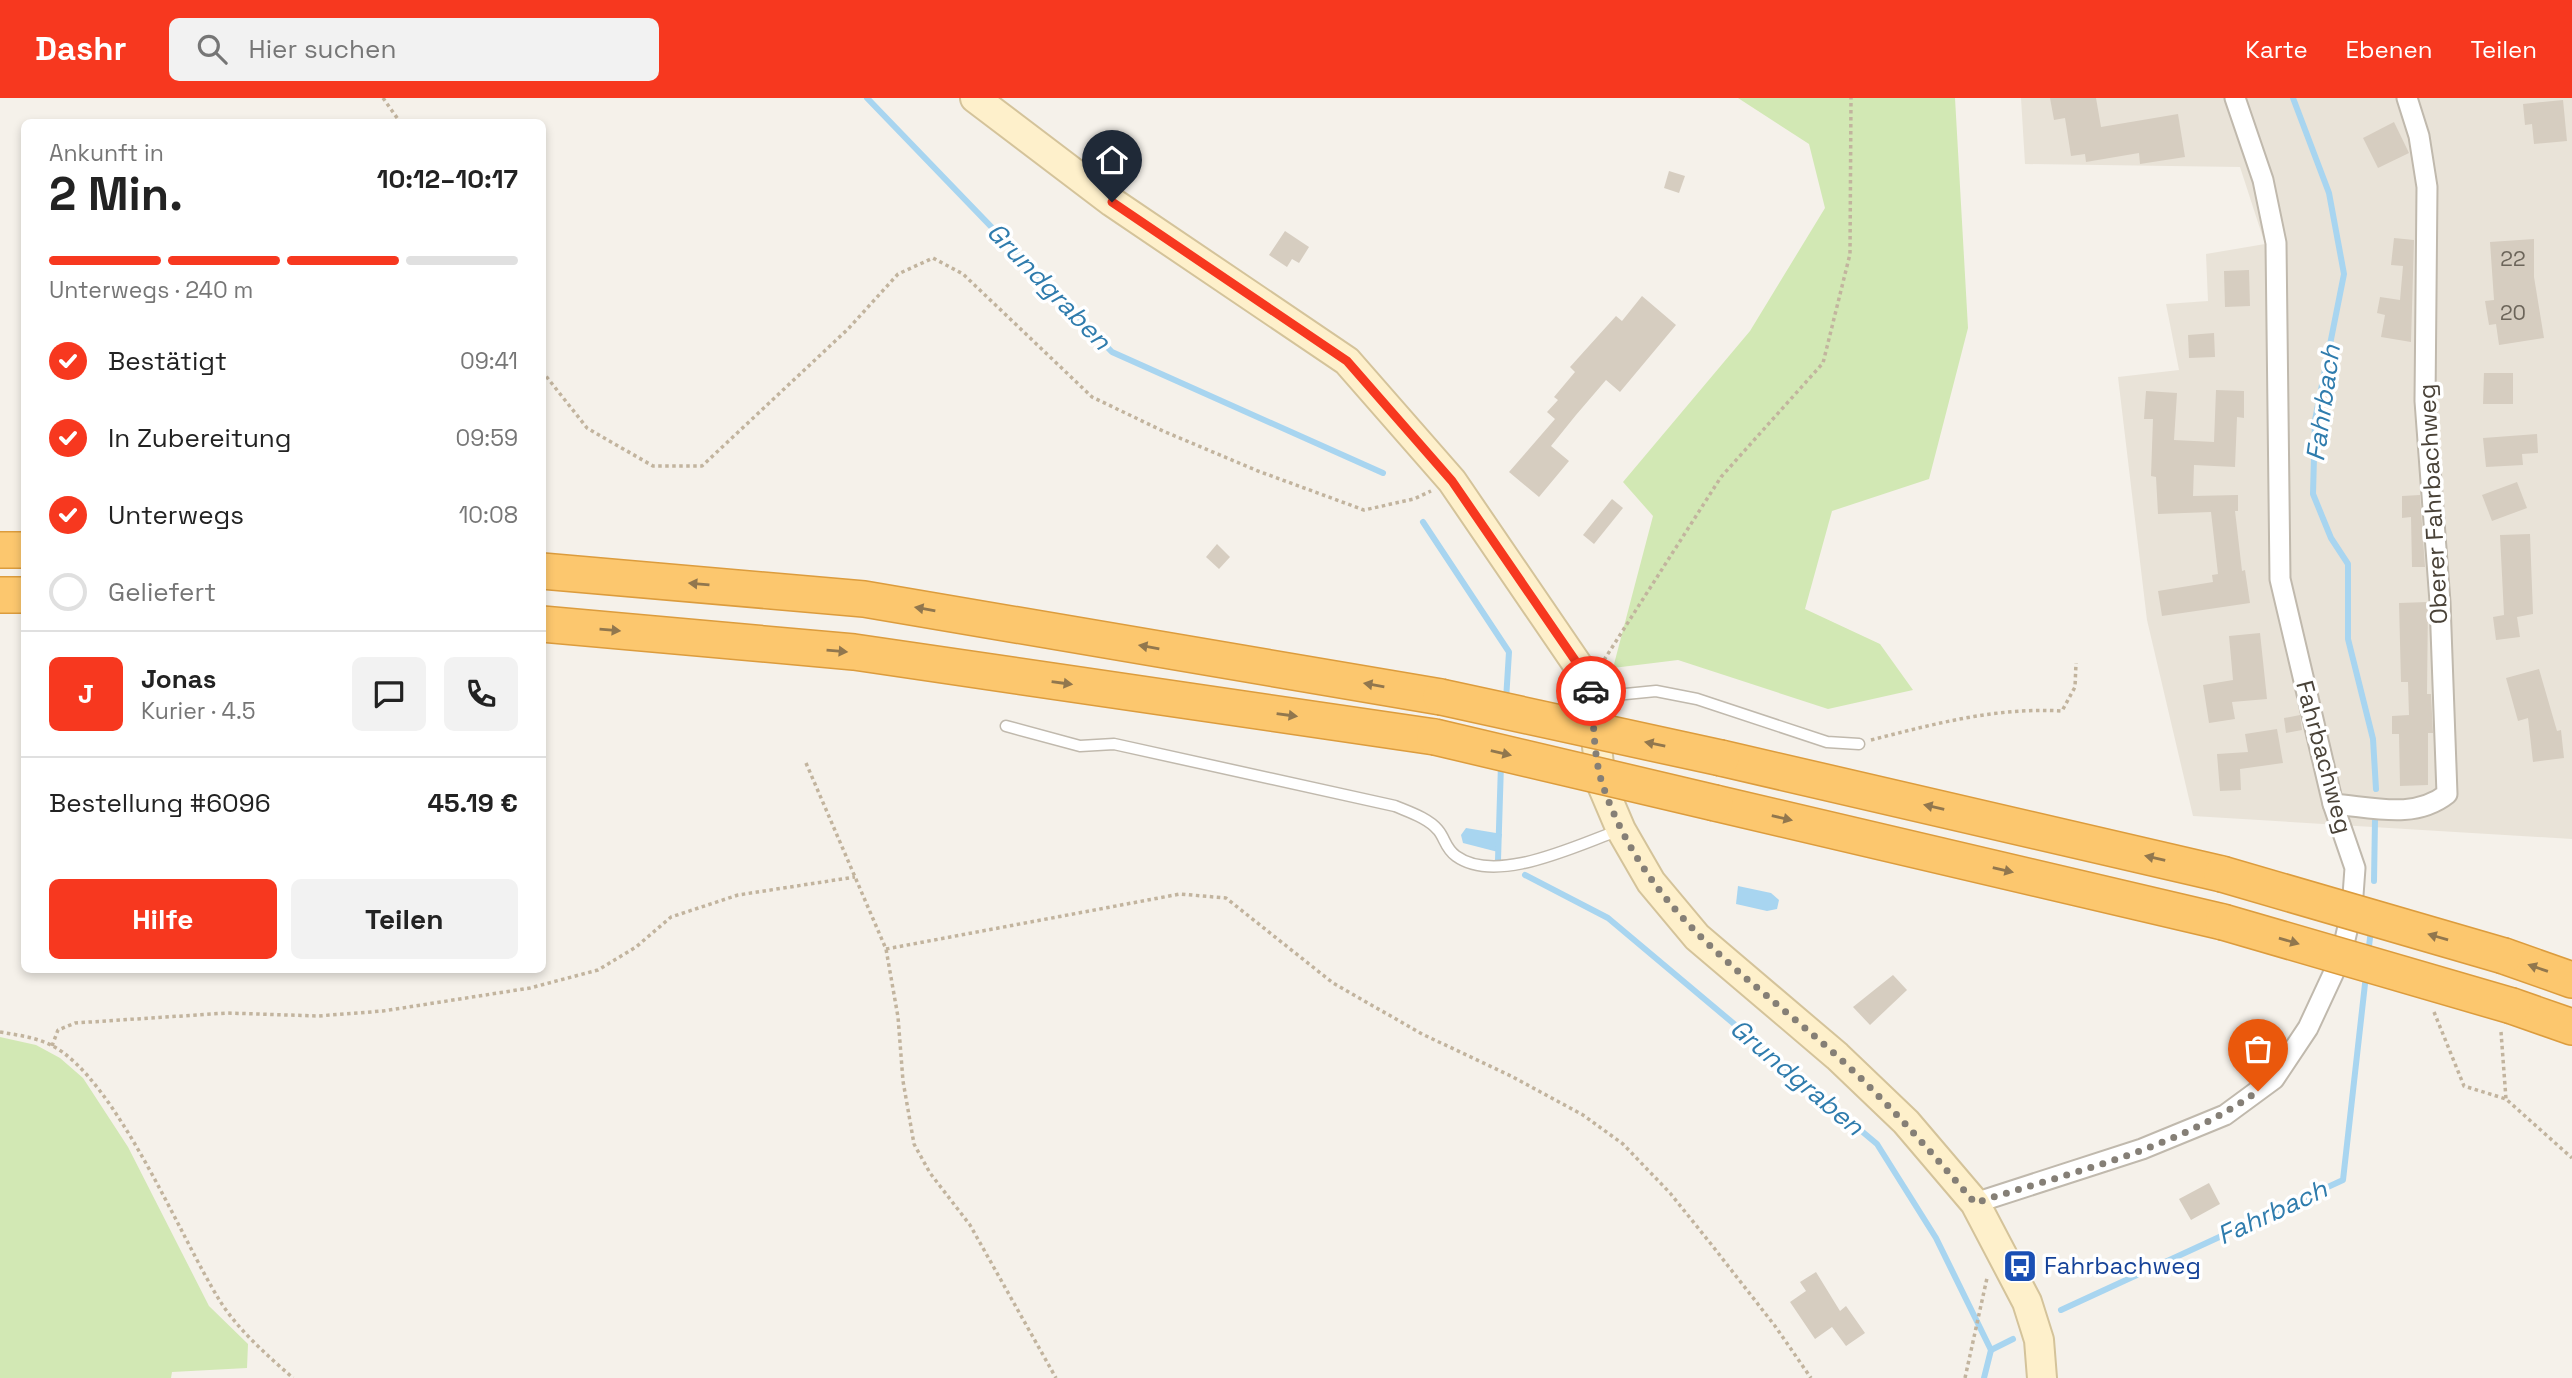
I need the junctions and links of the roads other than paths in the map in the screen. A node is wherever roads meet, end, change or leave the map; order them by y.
1 (975, 98) edge
2 (2235, 98) edge
3 (2407, 98) edge
4 (21, 550) edge
5 (0, 551) edge
6 (546, 571) edge
7 (0, 595) edge
8 (21, 595) edge
9 (546, 624) edge
10 (1590, 690) junction
11 (1006, 726) dead end
12 (1859, 744) road end
13 (2333, 804) junction
14 (1621, 830) junction
15 (2572, 980) edge
16 (2572, 1027) edge
17 (1975, 1203) junction
18 (2042, 1378) edge

1 - 10 street
2 - 13 street, Fahrbachweg
3 - 13 street, Oberer Fahrbachweg
4 - 5 highway
15 -> 6 highway, bridge
7 - 8 highway
9 -> 16 highway, bridge
10 - 12 lane
10 - 14 street
11 - 14 lane
13 - 17 street, Fahrbachweg
14 - 17 street
17 - 18 street

